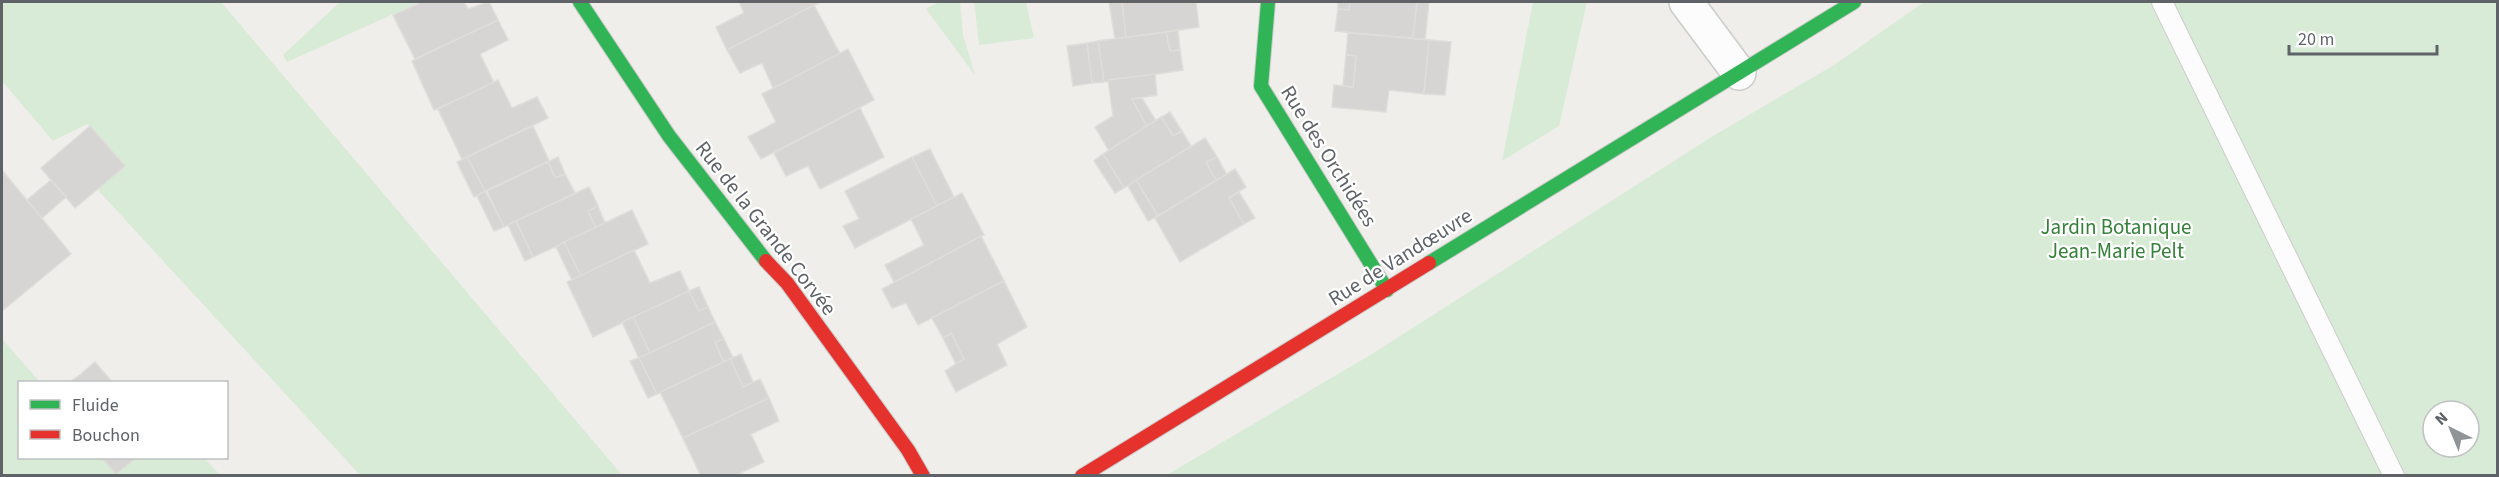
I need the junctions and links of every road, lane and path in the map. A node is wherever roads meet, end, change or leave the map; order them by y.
1 (580, 2) edge
2 (1268, 2) edge
3 (1686, 2) edge
4 (1854, 2) edge
5 (2162, 2) edge
6 (1738, 73) junction
7 (1387, 290) junction
8 (923, 476) edge
9 (1082, 476) edge
10 (2394, 476) edge

1 - 8 street, Rue de la Grande Corvée
2 - 7 street, Rue des Orchidées
3 - 6 street
4 - 6 street, Rue de Vandœuvre
5 - 10 lane
6 - 7 street, Rue de Vandœuvre
7 - 9 street, Rue de Vandœuvre

